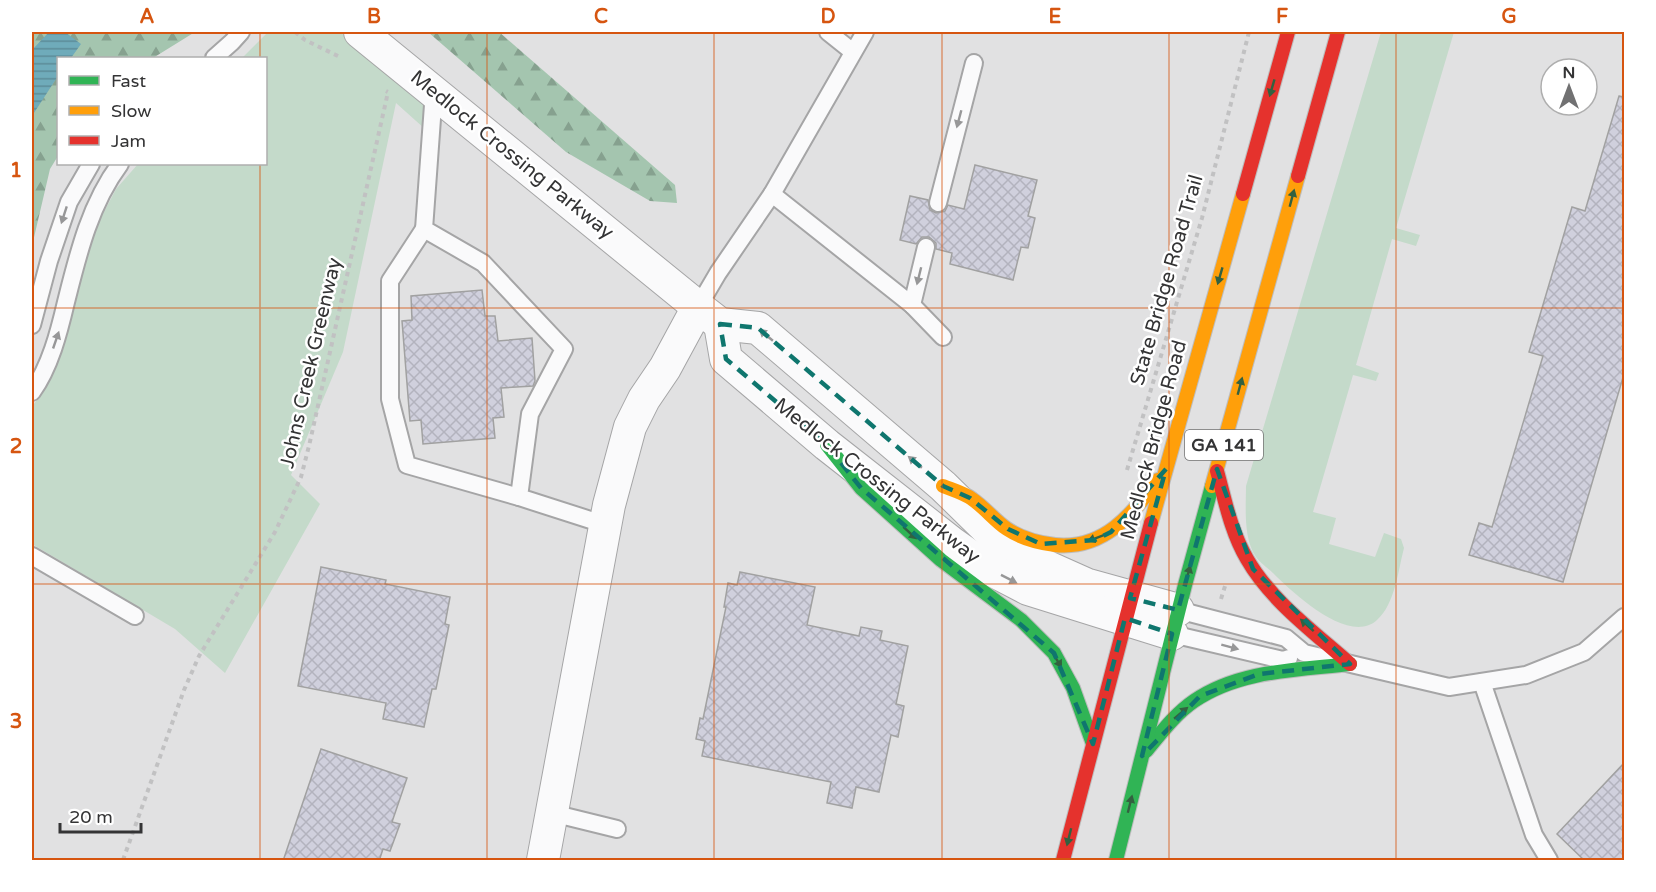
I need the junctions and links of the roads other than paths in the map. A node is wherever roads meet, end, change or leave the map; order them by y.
1 (241, 32) edge
2 (360, 32) edge
3 (828, 32) edge
4 (865, 32) edge
5 (1288, 32) edge
6 (1338, 32) edge
7 (853, 52) junction
8 (215, 57) edge
9 (974, 63) dead end
10 (434, 91) junction
11 (90, 165) edge
12 (119, 165) edge
13 (772, 195) junction
14 (938, 202) dead end
15 (424, 230) junction
16 (926, 246) dead end
17 (912, 305) junction
18 (709, 315) junction
19 (32, 325) edge
20 (943, 337) dead end
21 (32, 392) edge
22 (827, 445) junction
23 (1166, 468) junction
24 (1217, 469) junction
25 (943, 486) junction
26 (519, 497) junction
27 (606, 525) junction
28 (32, 555) edge
29 (1128, 608) junction
30 (135, 616) dead end
31 (1624, 617) edge
32 (1175, 622) junction
33 (1304, 653) junction
34 (1350, 664) junction
35 (1482, 682) junction
36 (1093, 744) junction
37 (1142, 756) junction
38 (552, 813) junction
39 (617, 829) dead end
40 (543, 861) edge
41 (1063, 861) edge
42 (1116, 861) edge
43 (1549, 861) edge

1 - 8 lane
2 - 10 street, Medlock Crossing Parkway
3 - 7 lane
4 - 7 lane
5 -> 23 highway, Medlock Bridge Road / GA 141
24 -> 6 highway, GA 141
7 - 13 lane
9 -> 14 lane
10 - 15 lane
10 - 18 street, Medlock Crossing Parkway
11 -> 19 lane
21 -> 12 lane
13 - 17 lane
13 - 18 lane
15 - 26 lane
15 - 26 lane
16 -> 17 lane
17 - 20 lane
18 - 22 street, Medlock Crossing Parkway
25 -> 18 street, Medlock Crossing Parkway
18 - 27 street
22 -> 29 street, Medlock Crossing Parkway
22 -> 36 highway
23 -> 25 highway
23 - 29 highway, Medlock Bridge Road / GA 141
32 -> 24 highway, GA 141
34 -> 24 highway
25 - 29 street, Medlock Crossing Parkway
26 - 27 lane
27 - 38 street
28 - 30 lane
29 - 32 street, Medlock Crossing Parkway
29 - 36 highway, Medlock Bridge Road / GA 141
31 - 35 lane
32 - 33 lane
32 -> 33 lane
32 - 37 highway, GA 141
33 - 34 lane
34 - 35 lane
37 -> 34 highway
35 - 43 lane
36 -> 41 highway, Medlock Bridge Road / GA 141
42 -> 37 highway, GA 141
38 - 39 lane
38 - 40 street

